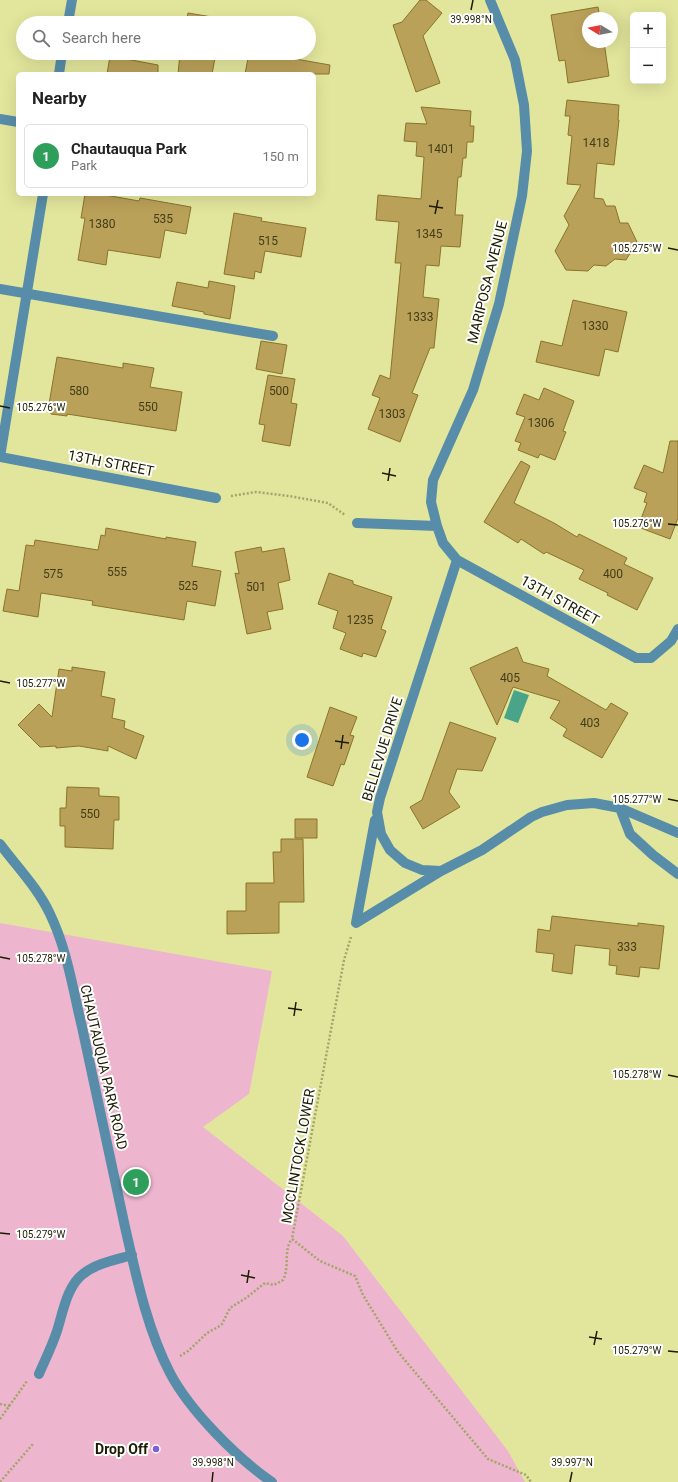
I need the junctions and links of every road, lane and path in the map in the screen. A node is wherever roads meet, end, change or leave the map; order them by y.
1 (72, 0) edge
2 (490, 0) edge
3 (69, 16) edge
4 (61, 60) edge
5 (59, 72) edge
6 (0, 119) edge
7 (16, 122) edge
8 (44, 196) edge
9 (0, 289) edge
10 (27, 294) junction
11 (273, 336) dead end
12 (0, 457) edge
13 (216, 498) joint
14 (357, 523) joint
15 (437, 526) junction
16 (457, 560) junction
17 (678, 629) edge
18 (620, 808) junction
19 (377, 812) junction
20 (678, 833) edge
21 (0, 844) edge
22 (441, 871) junction
23 (678, 874) edge
24 (356, 923) junction
25 (292, 1239) junction
26 (132, 1255) junction
27 (166, 1366) junction
28 (39, 1374) dead end
29 (24, 1385) dead end
30 (0, 1404) edge
31 (10, 1406) junction
32 (0, 1419) edge
33 (33, 1444) dead end
34 (0, 1482) edge
35 (272, 1482) edge
36 (531, 1482) edge

1 - 3 street
2 - 15 street, MARIPOSA AVENUE
4 - 5 street
6 - 7 street
8 - 10 street
9 - 10 street
10 - 11 street
10 - 12 street
12 - 13 street, 13TH STREET
13 - 14 path
14 - 15 street
15 - 16 street, MARIPOSA AVENUE
16 - 17 street, 13TH STREET
16 - 19 street, BELLEVUE DRIVE
18 - 20 street
18 - 22 street
18 - 23 street
19 - 22 street, BELLEVUE DRIVE
19 - 24 street
21 - 26 street, CHAUTAUQUA PARK ROAD
22 - 24 street
24 - 25 path, MCCLINTOCK LOWER
25 - 27 path
25 - 36 path, MCCLINTOCK LOWER
26 - 27 street, CHAUTAUQUA PARK ROAD
26 - 28 street
27 - 35 street, CHAUTAUQUA PARK ROAD
29 - 31 path
30 - 31 path
31 - 32 path
33 - 34 path

